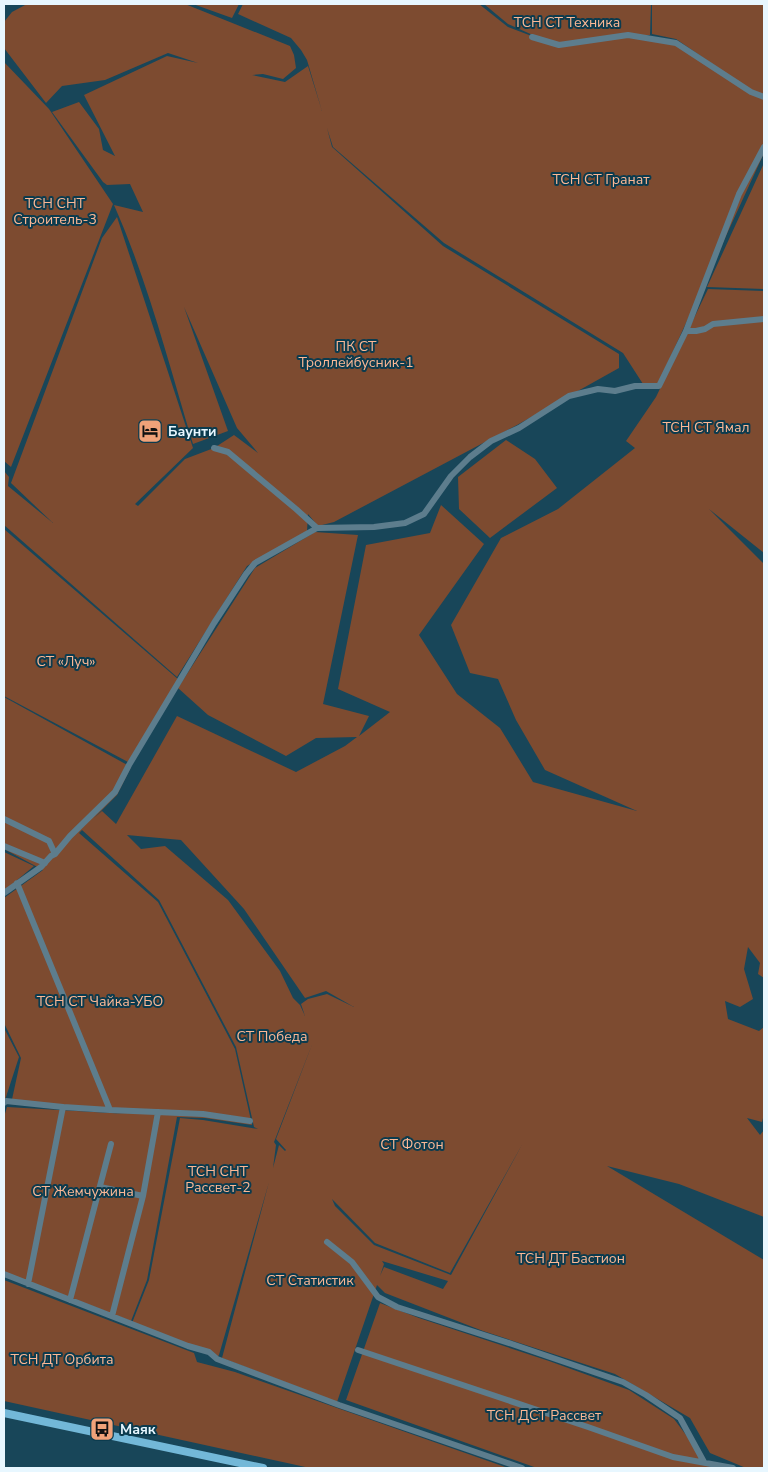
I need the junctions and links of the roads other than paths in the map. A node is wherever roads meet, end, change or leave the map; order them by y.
1 (532, 37) dead end
2 (764, 97) edge
3 (764, 147) edge
4 (764, 319) edge
5 (686, 331) junction
6 (214, 448) dead end
7 (317, 528) junction
8 (4, 819) edge
9 (4, 846) edge
10 (55, 854) junction
11 (45, 863) junction
12 (17, 883) junction
13 (4, 893) edge
14 (4, 1103) edge
15 (63, 1107) junction
16 (110, 1110) junction
17 (158, 1112) junction
18 (250, 1121) dead end
19 (111, 1144) dead end
20 (100, 1187) junction
21 (143, 1196) junction
22 (326, 1242) dead end
23 (4, 1274) edge
24 (28, 1284) junction
25 (70, 1300) junction
26 (112, 1316) junction
27 (358, 1350) dead end
28 (4, 1413) edge
29 (704, 1462) junction
30 (263, 1468) edge
31 (522, 1468) edge
32 (733, 1468) edge

1 - 2 street
3 - 5 street
4 - 5 street
5 - 7 street
6 - 7 street
7 - 10 street
8 - 10 street
9 - 11 street
10 - 11 street
11 - 12 street
12 - 13 street
12 - 16 street
14 - 15 street
15 - 16 street
15 - 24 street
16 - 17 street
17 - 18 street
17 - 21 street
19 - 20 street
20 - 21 street
20 - 25 street
21 - 26 street
22 - 29 street
23 - 24 street
24 - 25 street
25 - 26 street
26 - 31 street
27 - 29 street
28 - 30 main road
29 - 32 street

